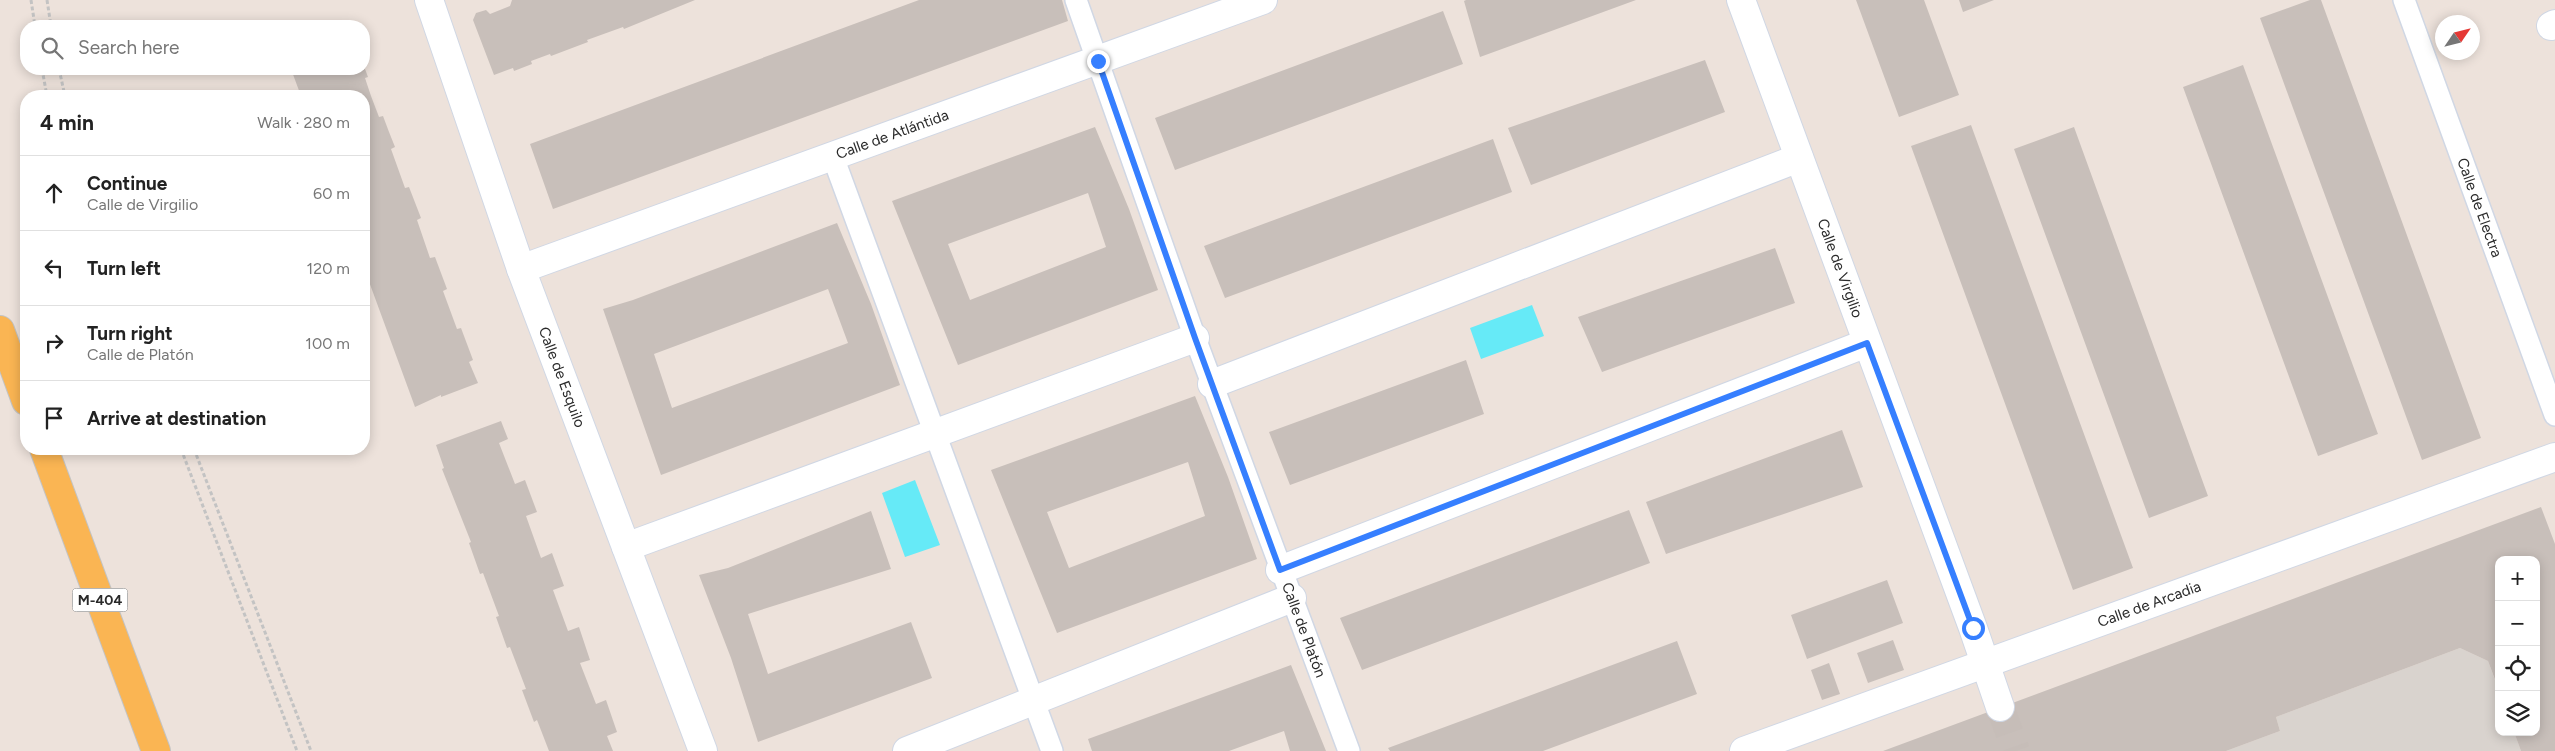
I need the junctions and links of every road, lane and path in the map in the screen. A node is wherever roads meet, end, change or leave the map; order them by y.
1 (31, 0) edge
2 (47, 0) edge
3 (429, 0) edge
4 (1076, 0) edge
5 (1263, 0) edge
6 (1741, 0) edge
7 (2404, 0) edge
8 (34, 20) edge
9 (50, 20) edge
10 (1098, 61) junction
11 (43, 75) edge
12 (60, 75) edge
13 (46, 90) edge
14 (64, 90) edge
15 (833, 157) junction
16 (1799, 158) junction
17 (521, 269) junction
18 (0, 330) edge
19 (1195, 338) junction
20 (1867, 343) junction
21 (1212, 384) junction
22 (20, 385) edge
23 (2555, 415) edge
24 (935, 433) junction
25 (46, 455) edge
26 (183, 455) edge
27 (196, 455) edge
28 (2555, 457) edge
29 (626, 547) junction
30 (1280, 570) junction
31 (1292, 598) junction
32 (1986, 663) junction
33 (1034, 702) junction
34 (2000, 707) tunnel mouth
35 (156, 751) edge
36 (297, 751) edge
37 (311, 751) edge
38 (703, 751) edge
39 (907, 751) edge
40 (1052, 751) edge
41 (1349, 751) edge
42 (1744, 751) edge

1 - 8 path
2 - 9 path
3 - 17 street, Calle de Esquilo
4 - 10 street, Calle de Platón
5 - 10 street, Calle de Atlántida
6 - 16 street, Calle de Virgilio
7 - 23 street, Calle de Electra
10 - 15 street, Calle de Atlántida
10 - 19 street, Calle de Platón
11 - 13 path
12 - 14 path
15 - 17 street, Calle de Atlántida
15 - 24 street
16 - 20 street, Calle de Virgilio
16 - 21 street
17 - 29 street, Calle de Esquilo
18 - 22 main road
19 - 21 street, Calle de Platón
19 - 24 street
20 - 30 street
20 - 32 street, Calle de Virgilio
21 - 30 street, Calle de Platón
24 - 29 street
24 - 33 street
25 - 35 main road, M-404
26 - 36 path
27 - 37 path
28 - 32 street, Calle de Arcadia
29 - 38 street, Calle de Esquilo
30 - 31 street, Calle de Platón
31 - 33 street
31 - 41 street, Calle de Platón
32 - 34 street, Calle de Virgilio
32 - 42 street, Calle de Arcadia
33 - 39 street
33 - 40 street

